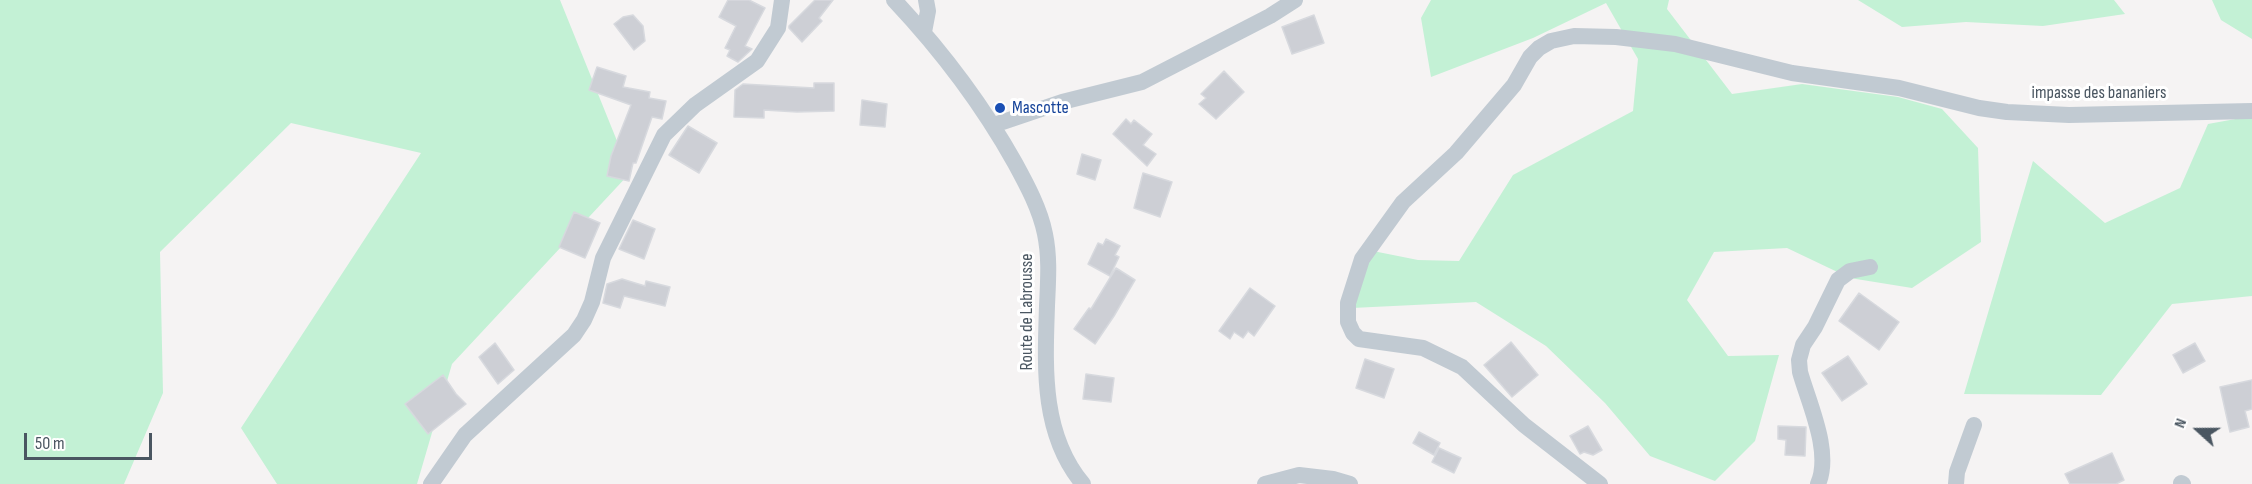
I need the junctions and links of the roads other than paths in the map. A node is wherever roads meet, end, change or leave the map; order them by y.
1 (782, 0) edge
2 (894, 0) edge
3 (926, 0) edge
4 (1295, 0) edge
5 (924, 32) junction
6 (2252, 111) edge
7 (994, 125) junction
8 (1870, 267) dead end
9 (1974, 425) dead end
10 (431, 484) edge
11 (1083, 484) edge
12 (1265, 484) edge
13 (1350, 484) edge
14 (1600, 484) edge
15 (1818, 484) edge
16 (1956, 484) edge

1 - 10 street
2 - 5 street, Route de Labrousse
3 - 5 street
4 - 7 street
5 - 7 street, Route de Labrousse
6 - 14 street, impasse des bananiers
7 - 11 street, Route de Labrousse
8 - 15 street
9 - 16 street
12 - 13 street

